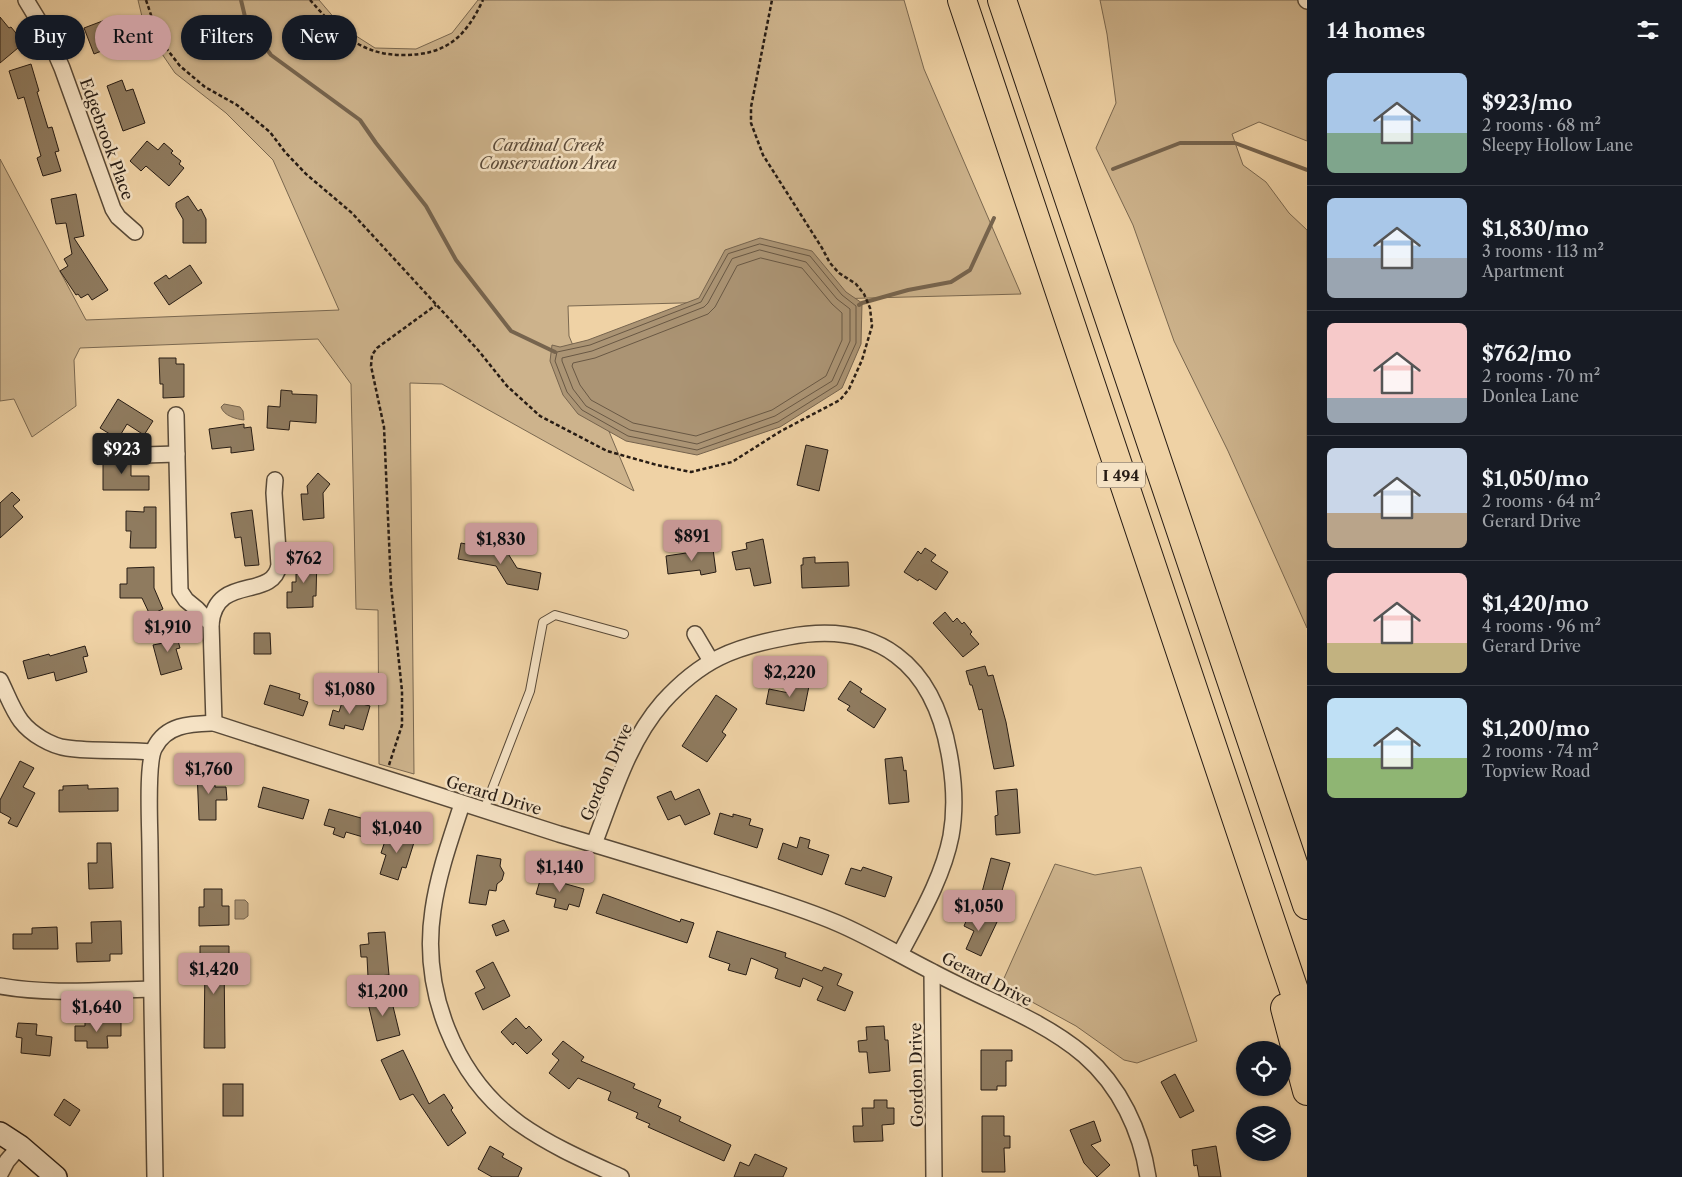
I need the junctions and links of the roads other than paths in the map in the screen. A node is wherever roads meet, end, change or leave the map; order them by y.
1 (26, 0) edge
2 (962, 0) edge
3 (1002, 0) edge
4 (135, 232) dead end
5 (176, 415) dead end
6 (177, 454) junction
7 (144, 455) dead end
8 (274, 480) dead end
9 (212, 624) junction
10 (624, 634) dead end
11 (695, 634) dead end
12 (711, 661) junction
13 (0, 680) edge
14 (214, 723) junction
15 (152, 752) junction
16 (462, 804) junction
17 (484, 810) junction
18 (1284, 835) junction
19 (594, 844) junction
20 (1307, 884) edge
21 (1307, 904) edge
22 (1280, 950) junction
23 (900, 954) junction
24 (932, 972) junction
25 (0, 986) edge
26 (151, 989) junction
27 (1307, 1029) edge
28 (1307, 1091) edge
29 (0, 1133) edge
30 (20, 1146) junction
31 (0, 1174) edge
32 (56, 1177) edge
33 (155, 1177) edge
34 (621, 1177) edge
35 (934, 1177) edge
36 (1148, 1177) edge

1 - 4 street, Edgebrook Place
2 - 22 highway, I 494
3 - 18 highway, I 494
5 - 6 street
6 - 7 street
6 - 9 street
8 - 9 street
9 - 14 street
10 - 17 lane
11 - 12 street
12 - 19 street, Gordon Drive
12 - 23 street, Gordon Drive
13 - 15 street
14 - 15 street, Gerard Drive
14 - 16 street, Gerard Drive
15 - 26 street
16 - 17 street, Gerard Drive
16 - 34 street
17 - 19 street, Gerard Drive
18 - 20 highway
18 - 21 highway, I 494
19 - 23 street, Gerard Drive
22 - 27 highway, I 494
22 - 28 highway
23 - 24 street, Gerard Drive
24 - 35 street, Gordon Drive
24 - 36 street, Gerard Drive
25 - 26 street
26 - 33 street
29 - 30 street
30 - 31 street
30 - 32 street

